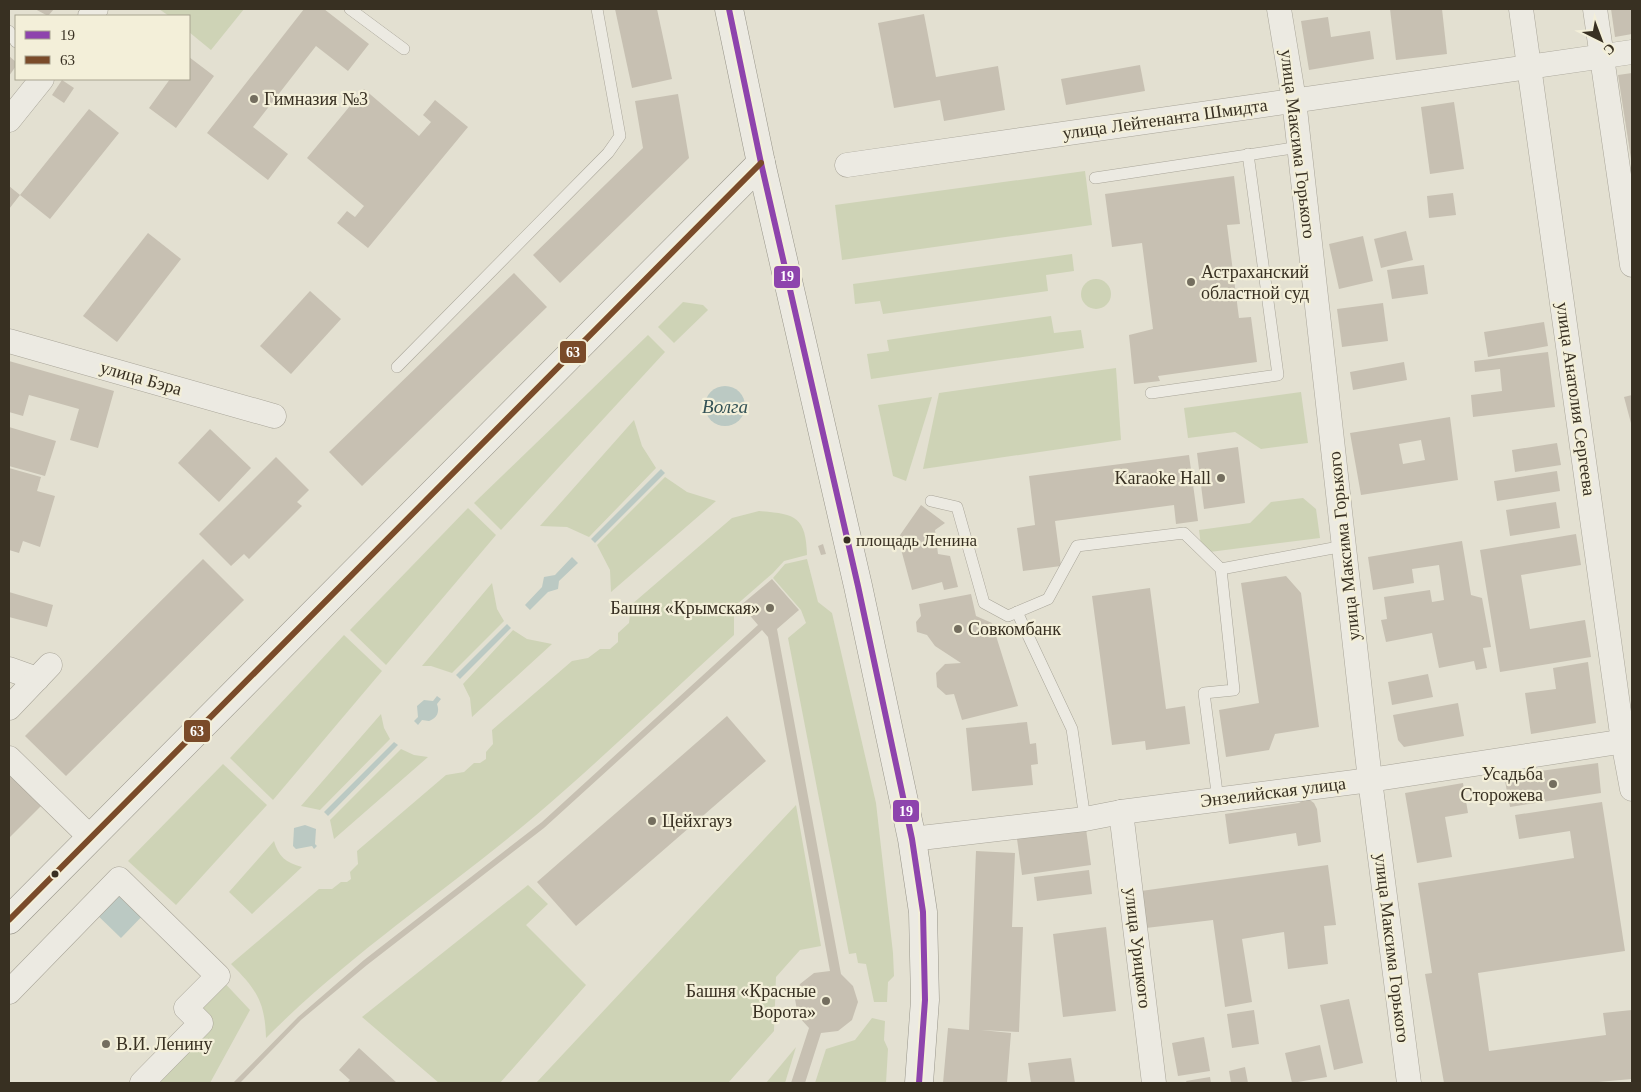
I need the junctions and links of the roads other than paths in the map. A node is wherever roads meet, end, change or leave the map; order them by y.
1 (350, 9) edge
2 (597, 9) edge
3 (729, 9) edge
4 (1279, 9) edge
5 (1522, 9) edge
6 (1595, 9) edge
7 (404, 49) dead end
8 (1632, 52) edge
9 (1602, 55) junction
10 (1529, 65) junction
11 (41, 80) edge
12 (1294, 100) junction
13 (9, 120) edge
14 (1300, 147) junction
15 (1248, 154) junction
16 (761, 163) junction
17 (847, 165) dead end
18 (1095, 178) dead end
19 (1632, 266) edge
20 (9, 341) edge
21 (397, 367) dead end
22 (1151, 393) dead end
23 (274, 416) dead end
24 (931, 501) dead end
25 (1344, 546) junction
26 (1221, 569) junction
27 (1017, 612) junction
28 (9, 669) edge
29 (9, 708) edge
30 (1628, 740) edge
31 (9, 758) edge
32 (1370, 780) junction
33 (1632, 789) edge
34 (1218, 800) junction
35 (1121, 812) junction
36 (1085, 819) junction
37 (90, 838) junction
38 (912, 839) junction
39 (9, 920) edge
40 (9, 992) edge
41 (142, 1083) edge
42 (919, 1083) edge
43 (1154, 1083) edge
44 (1409, 1083) edge

1 - 7 lane
2 - 21 lane
3 - 16 main road
4 - 12 street, улица Максима Горького
5 - 10 street, улица Анатолия Сергеева
6 - 9 street
8 - 9 street, улица Лейтенанта Шмидта
9 - 10 street, улица Лейтенанта Шмидта
9 - 19 street
10 - 12 street, улица Лейтенанта Шмидта
10 - 30 street, улица Анатолия Сергеева
11 - 13 street
12 - 14 street, улица Максима Горького
12 - 17 street, улица Лейтенанта Шмидта
14 - 15 lane
14 - 25 street, улица Максима Горького
15 - 18 lane
15 - 22 lane
16 - 37 main road
16 - 38 main road
20 - 23 street, улица Бэра
24 - 27 lane
25 - 26 lane
25 - 32 street, улица Максима Горького
26 - 27 lane
26 - 34 lane
27 - 36 lane
28 - 29 street
30 - 32 street, Энзелийская улица
30 - 33 street, улица Анатолия Сергеева
31 - 37 street
32 - 34 street, Энзелийская улица
32 - 44 street, улица Максима Горького
34 - 35 street, Энзелийская улица
35 - 36 street, Энзелийская улица
35 - 43 street, улица Урицкого
36 - 38 street, Энзелийская улица
37 - 39 main road
38 - 42 main road
40 - 41 street

